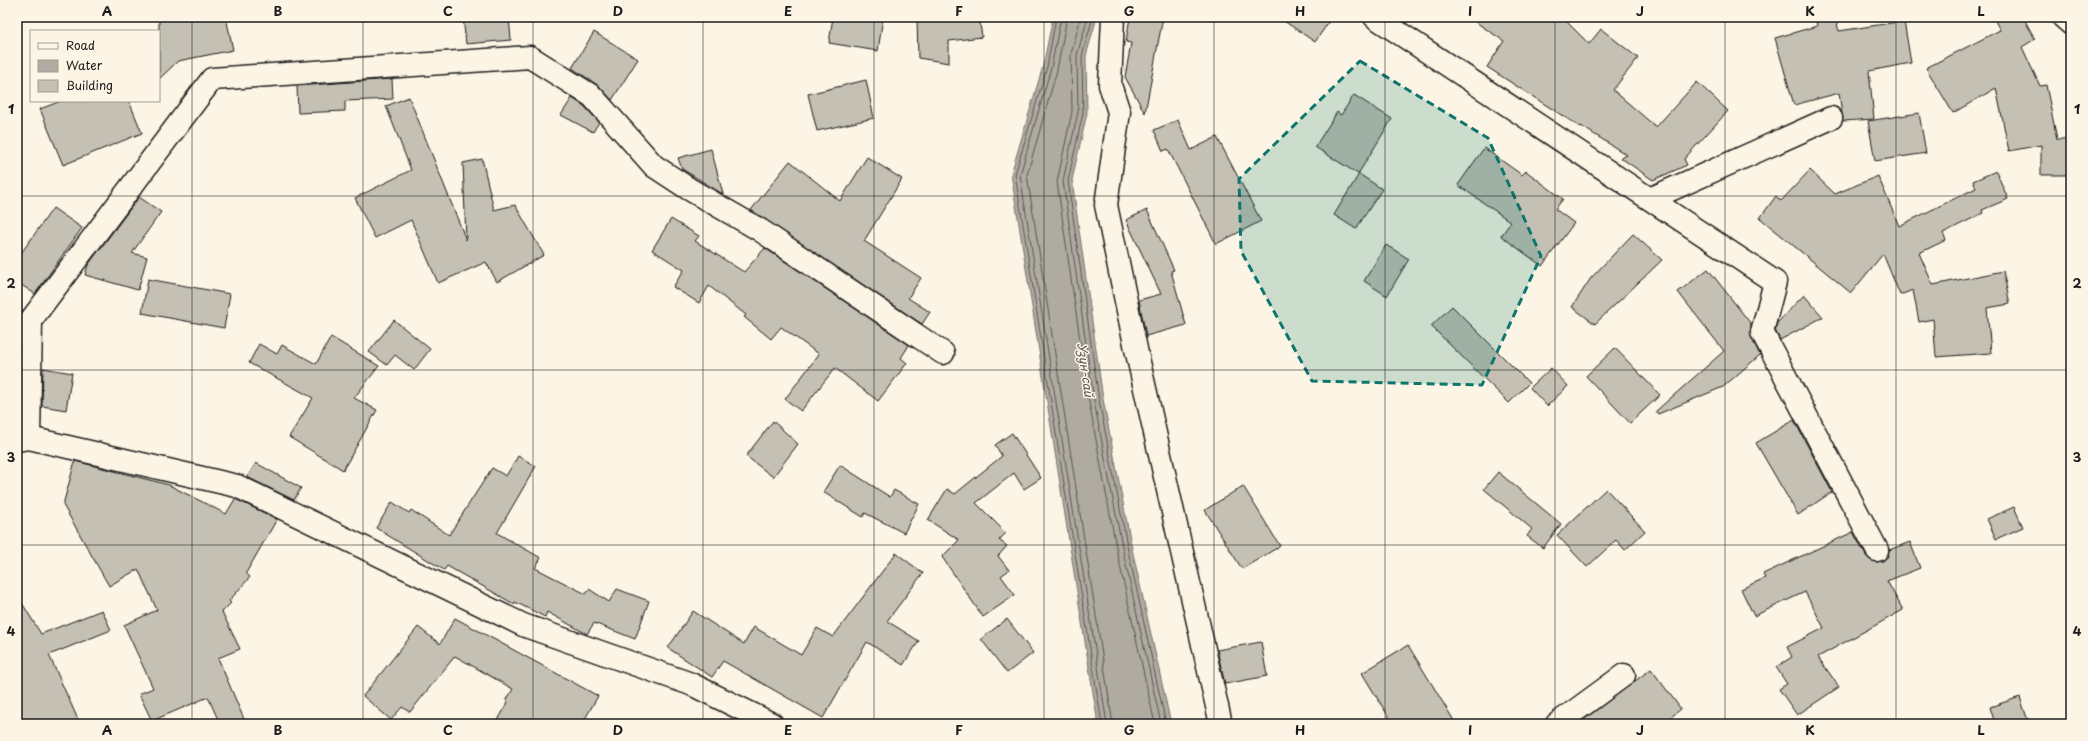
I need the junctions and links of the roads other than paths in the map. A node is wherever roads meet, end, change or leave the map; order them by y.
1 (1113, 17) edge
2 (1375, 17) edge
3 (2063, 17) edge
4 (2071, 24) edge
5 (1831, 118) dead end
6 (1650, 199) junction
7 (943, 353) dead end
8 (23, 439) edge
9 (1877, 550) dead end
10 (1624, 675) dead end
11 (772, 724) edge
12 (1221, 724) edge
13 (1557, 724) edge

1 - 12 street
2 - 6 street
3 - 4 street
5 - 6 street
6 - 9 street
7 - 8 street
8 - 11 street
10 - 13 street

